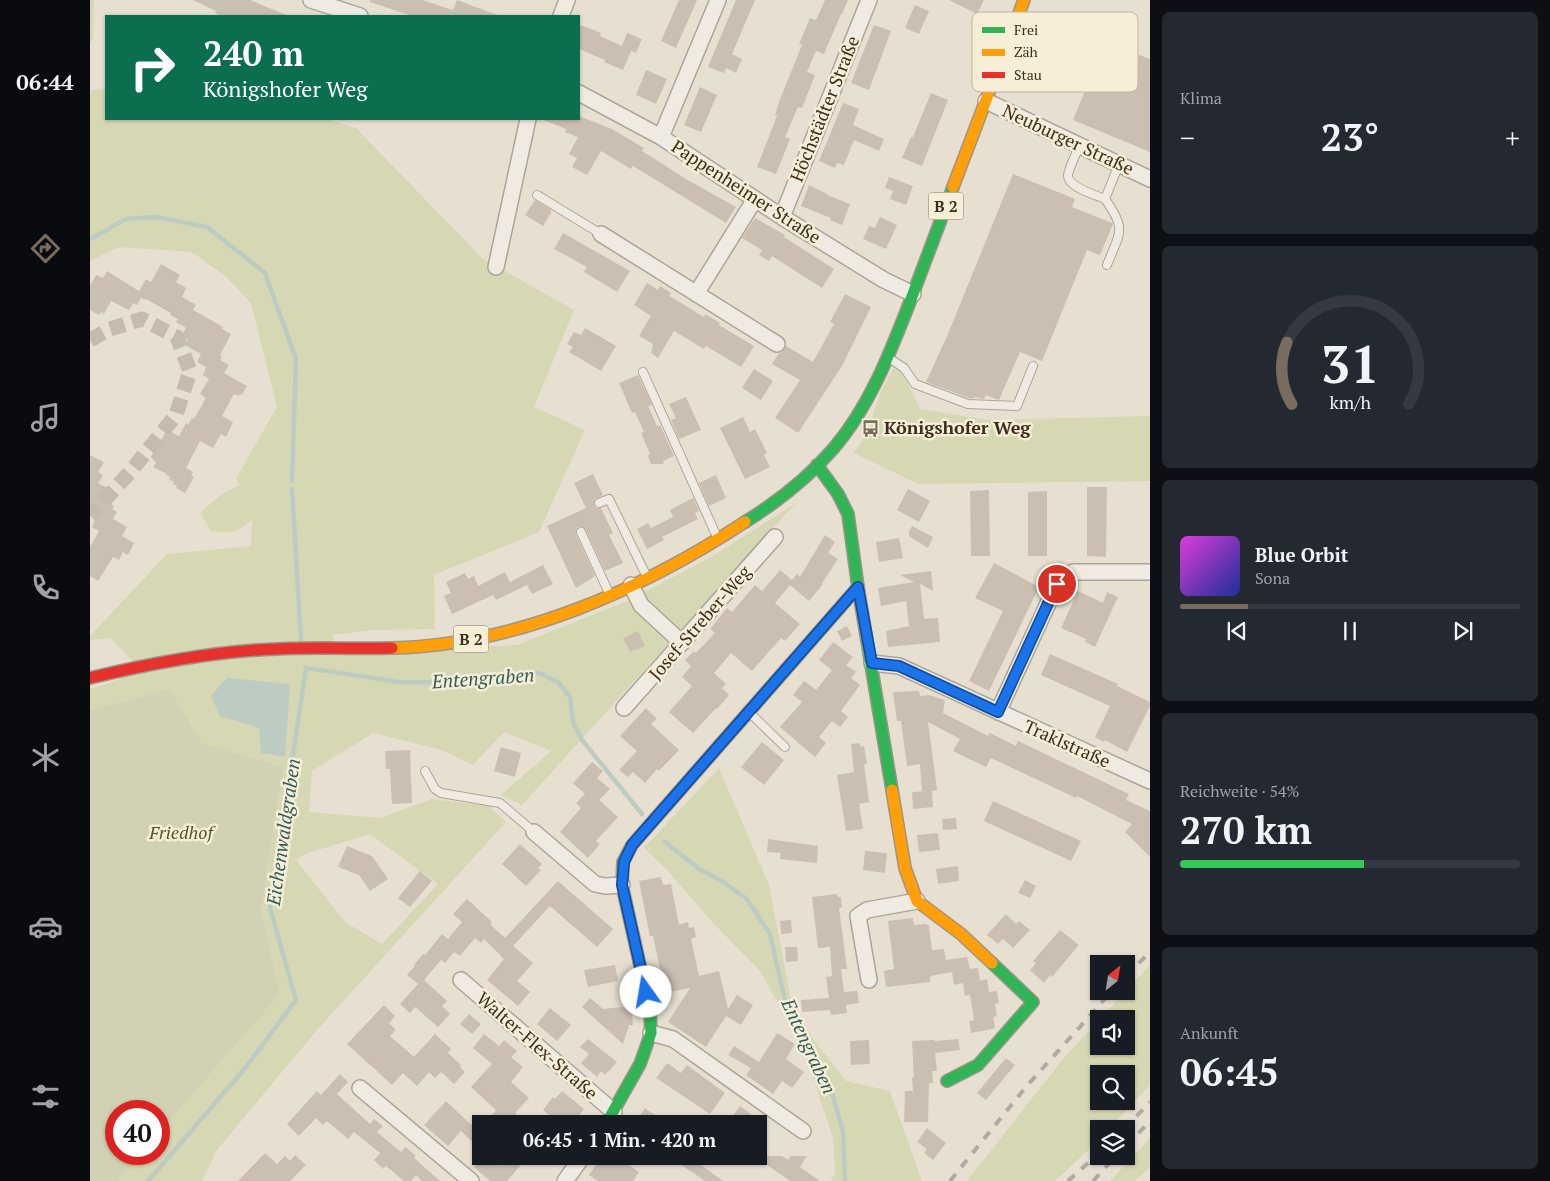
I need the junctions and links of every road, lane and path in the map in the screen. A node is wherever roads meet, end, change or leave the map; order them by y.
1 (311, 0) edge
2 (567, 0) edge
3 (718, 0) edge
4 (869, 0) edge
5 (1024, 0) edge
6 (1019, 12) edge
7 (357, 15) edge
8 (561, 15) edge
9 (989, 92) edge
10 (580, 94) edge
11 (986, 101) junction
12 (528, 120) edge
13 (661, 137) junction
14 (1080, 145) junction
15 (1119, 164) junction
16 (1150, 179) edge
17 (537, 195) dead end
18 (755, 199) junction
19 (1105, 200) junction
20 (782, 217) junction
21 (601, 234) joint
22 (1107, 265) dead end
23 (496, 266) dead end
24 (696, 294) junction
25 (913, 294) junction
26 (777, 344) dead end
27 (888, 357) junction
28 (1033, 366) dead end
29 (643, 372) dead end
30 (817, 465) junction
31 (599, 503) dead end
32 (580, 532) dead end
33 (775, 537) dead end
34 (718, 539) junction
35 (1150, 572) edge
36 (647, 578) junction
37 (631, 585) junction
38 (858, 587) junction
39 (610, 595) junction
40 (682, 643) junction
41 (872, 663) junction
42 (90, 678) edge
43 (624, 708) dead end
44 (748, 712) junction
45 (998, 712) junction
46 (785, 747) dead end
47 (425, 771) dead end
48 (1150, 781) edge
49 (534, 832) joint
50 (622, 885) junction
51 (917, 901) junction
52 (461, 980) dead end
53 (869, 980) dead end
54 (651, 1033) junction
55 (947, 1081) dead end
56 (360, 1088) dead end
57 (607, 1115) edge
58 (612, 1115) edge
59 (803, 1131) dead end
60 (578, 1165) edge
61 (571, 1179) edge
62 (471, 1181) edge

1 - 7 street
2 - 8 street
3 - 13 street
4 - 20 street, Höchstädter Straße
5 - 6 street, B 2
9 - 11 street, B 2
10 - 13 street, Pappenheimer Straße
11 - 14 street, Neuburger Straße
11 - 25 street, B 2
12 - 23 street
13 - 18 street, Pappenheimer Straße
14 - 15 street, Neuburger Straße
14 - 19 lane
15 - 16 street, Neuburger Straße
15 - 19 lane
17 - 21 lane
18 - 20 street, Pappenheimer Straße
18 - 24 street
19 - 22 lane
20 - 25 street, Pappenheimer Straße
21 - 24 street
24 - 26 street
25 - 27 street, B 2
27 - 28 lane
27 - 30 street, B 2
29 - 34 lane
30 - 34 street, B 2
30 - 38 street
31 - 36 lane
32 - 39 lane
33 - 40 street, Josef-Streber-Weg
34 - 36 street, B 2
35 - 45 street
36 - 37 street, B 2
37 - 39 street, B 2
37 - 40 street
38 - 41 street
38 - 44 street, Walter-Flex-Straße
39 - 42 street, B 2
40 - 43 street, Josef-Streber-Weg
41 - 45 street, Traklstraße
41 - 51 street
44 - 46 lane
44 - 50 street, Walter-Flex-Straße
45 - 48 street, Traklstraße
47 - 49 lane
49 - 50 street
50 - 54 street, Walter-Flex-Straße
51 - 53 street
51 - 55 street
52 - 57 street, Walter-Flex-Straße
54 - 58 street, Walter-Flex-Straße
54 - 59 street
56 - 62 street
60 - 61 street

